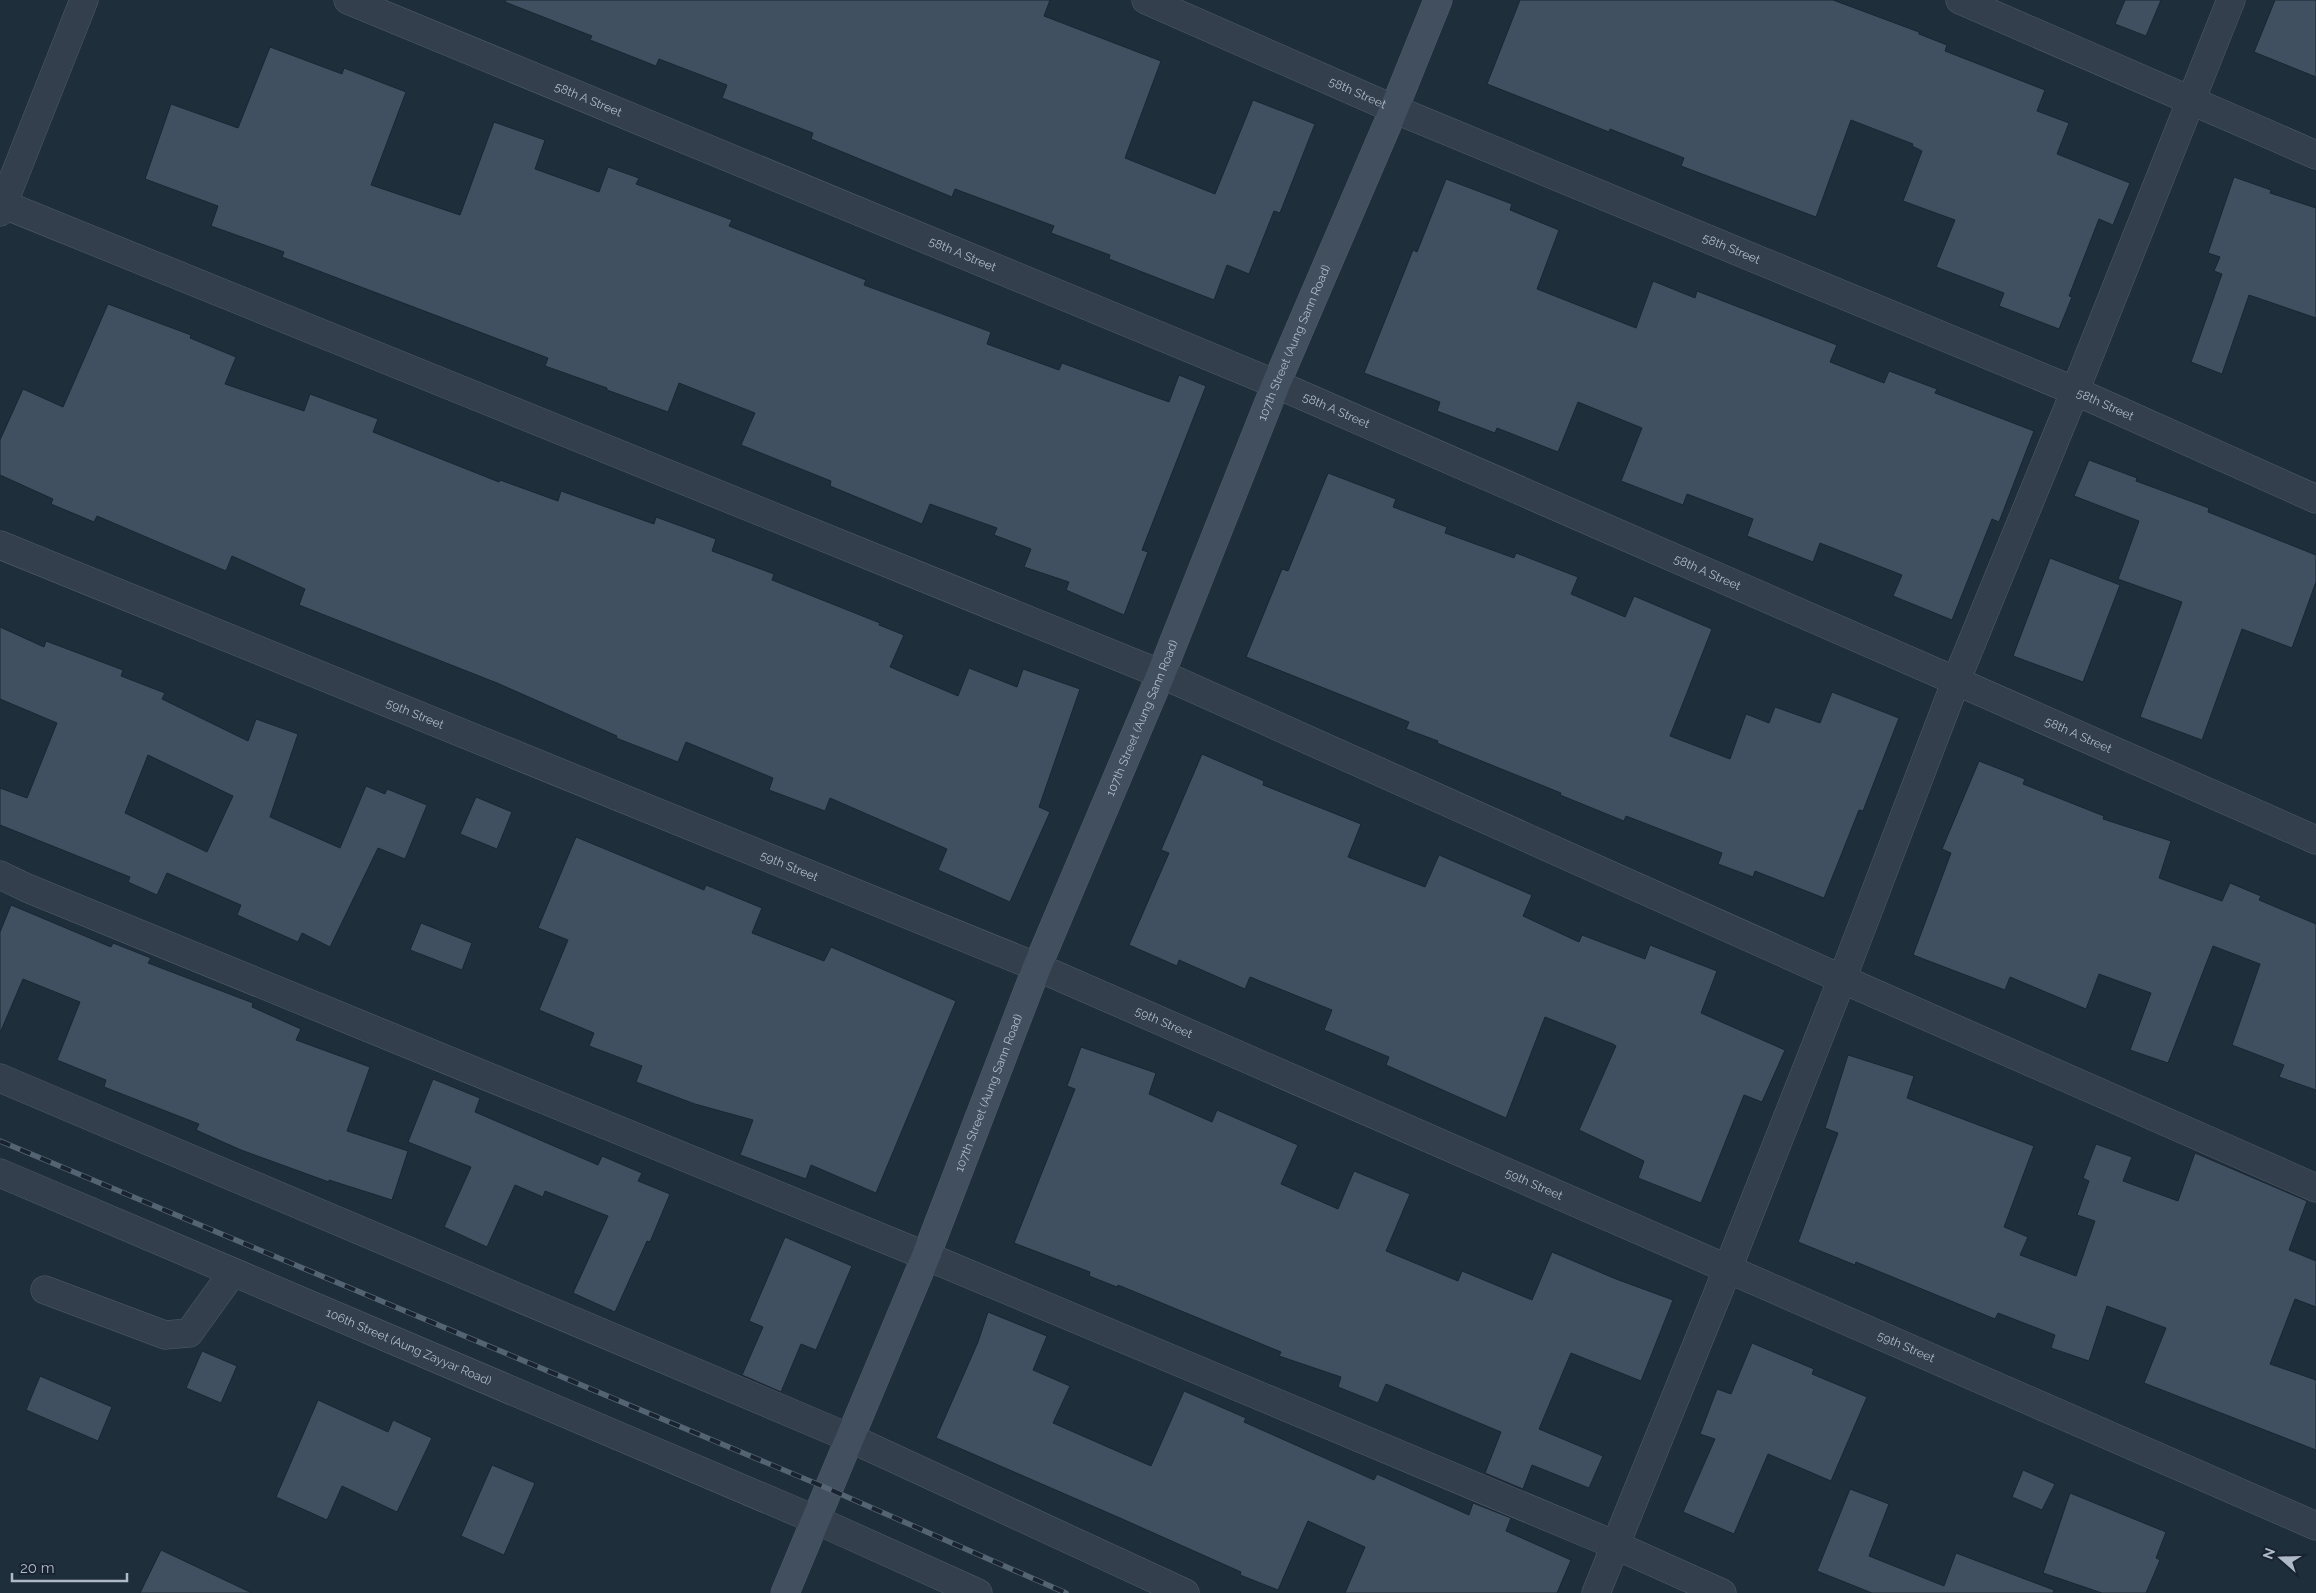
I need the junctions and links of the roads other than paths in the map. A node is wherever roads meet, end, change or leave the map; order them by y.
1 (84, 0) edge
2 (348, 0) edge
3 (1146, 0) edge
4 (1438, 0) edge
5 (1960, 0) edge
6 (2231, 0) edge
7 (2191, 102) junction
8 (1394, 109) junction
9 (2316, 155) edge
10 (1, 207) edge
11 (1276, 384) junction
12 (2075, 391) junction
13 (2316, 499) edge
14 (0, 545) edge
15 (1161, 674) junction
16 (1956, 681) junction
17 (2316, 840) edge
18 (0, 875) edge
19 (1038, 967) junction
20 (1842, 979) junction
21 (0, 1078) edge
22 (0, 1173) edge
23 (2316, 1188) edge
24 (926, 1256) junction
25 (1728, 1268) junction
26 (233, 1272) junction
27 (44, 1290) dead end
28 (850, 1438) junction
29 (816, 1520) junction
30 (2316, 1526) edge
31 (1616, 1545) junction
32 (785, 1593) edge
33 (978, 1593) edge
34 (1185, 1593) edge
35 (1596, 1593) edge
36 (1722, 1593) edge

1 - 10 street
2 - 11 street, 58th A Street
3 - 8 street, 58th Street
4 - 8 street, 107th Street (Aung Sann Road)
5 - 7 street
6 - 7 street
7 - 9 street
7 - 12 street
8 - 11 street, 107th Street (Aung Sann Road)
8 - 12 street, 58th Street
10 - 15 street
11 - 15 street, 107th Street (Aung Sann Road)
11 - 16 street, 58th A Street
12 - 13 street, 58th Street
12 - 16 street
14 - 19 street, 59th Street
15 - 19 street, 107th Street (Aung Sann Road)
15 - 20 street
16 - 17 street, 58th A Street
16 - 20 street
18 - 24 street
19 - 24 street, 107th Street (Aung Sann Road)
19 - 25 street, 59th Street
20 - 23 street
20 - 25 street
21 - 28 street
22 - 26 street, 106th Street (Aung Zayyar Road)
24 - 28 street, 107th Street (Aung Sann Road)
24 - 31 street
25 - 30 street, 59th Street
25 - 31 street
26 - 27 street
26 - 29 street, 106th Street (Aung Zayyar Road)
28 - 29 street, 107th Street (Aung Sann Road)
28 - 34 street
29 - 32 street, 107th Street (Aung Sann Road)
29 - 33 street, 106th Street (Aung Zayyar Road)
31 - 35 street
31 - 36 street

